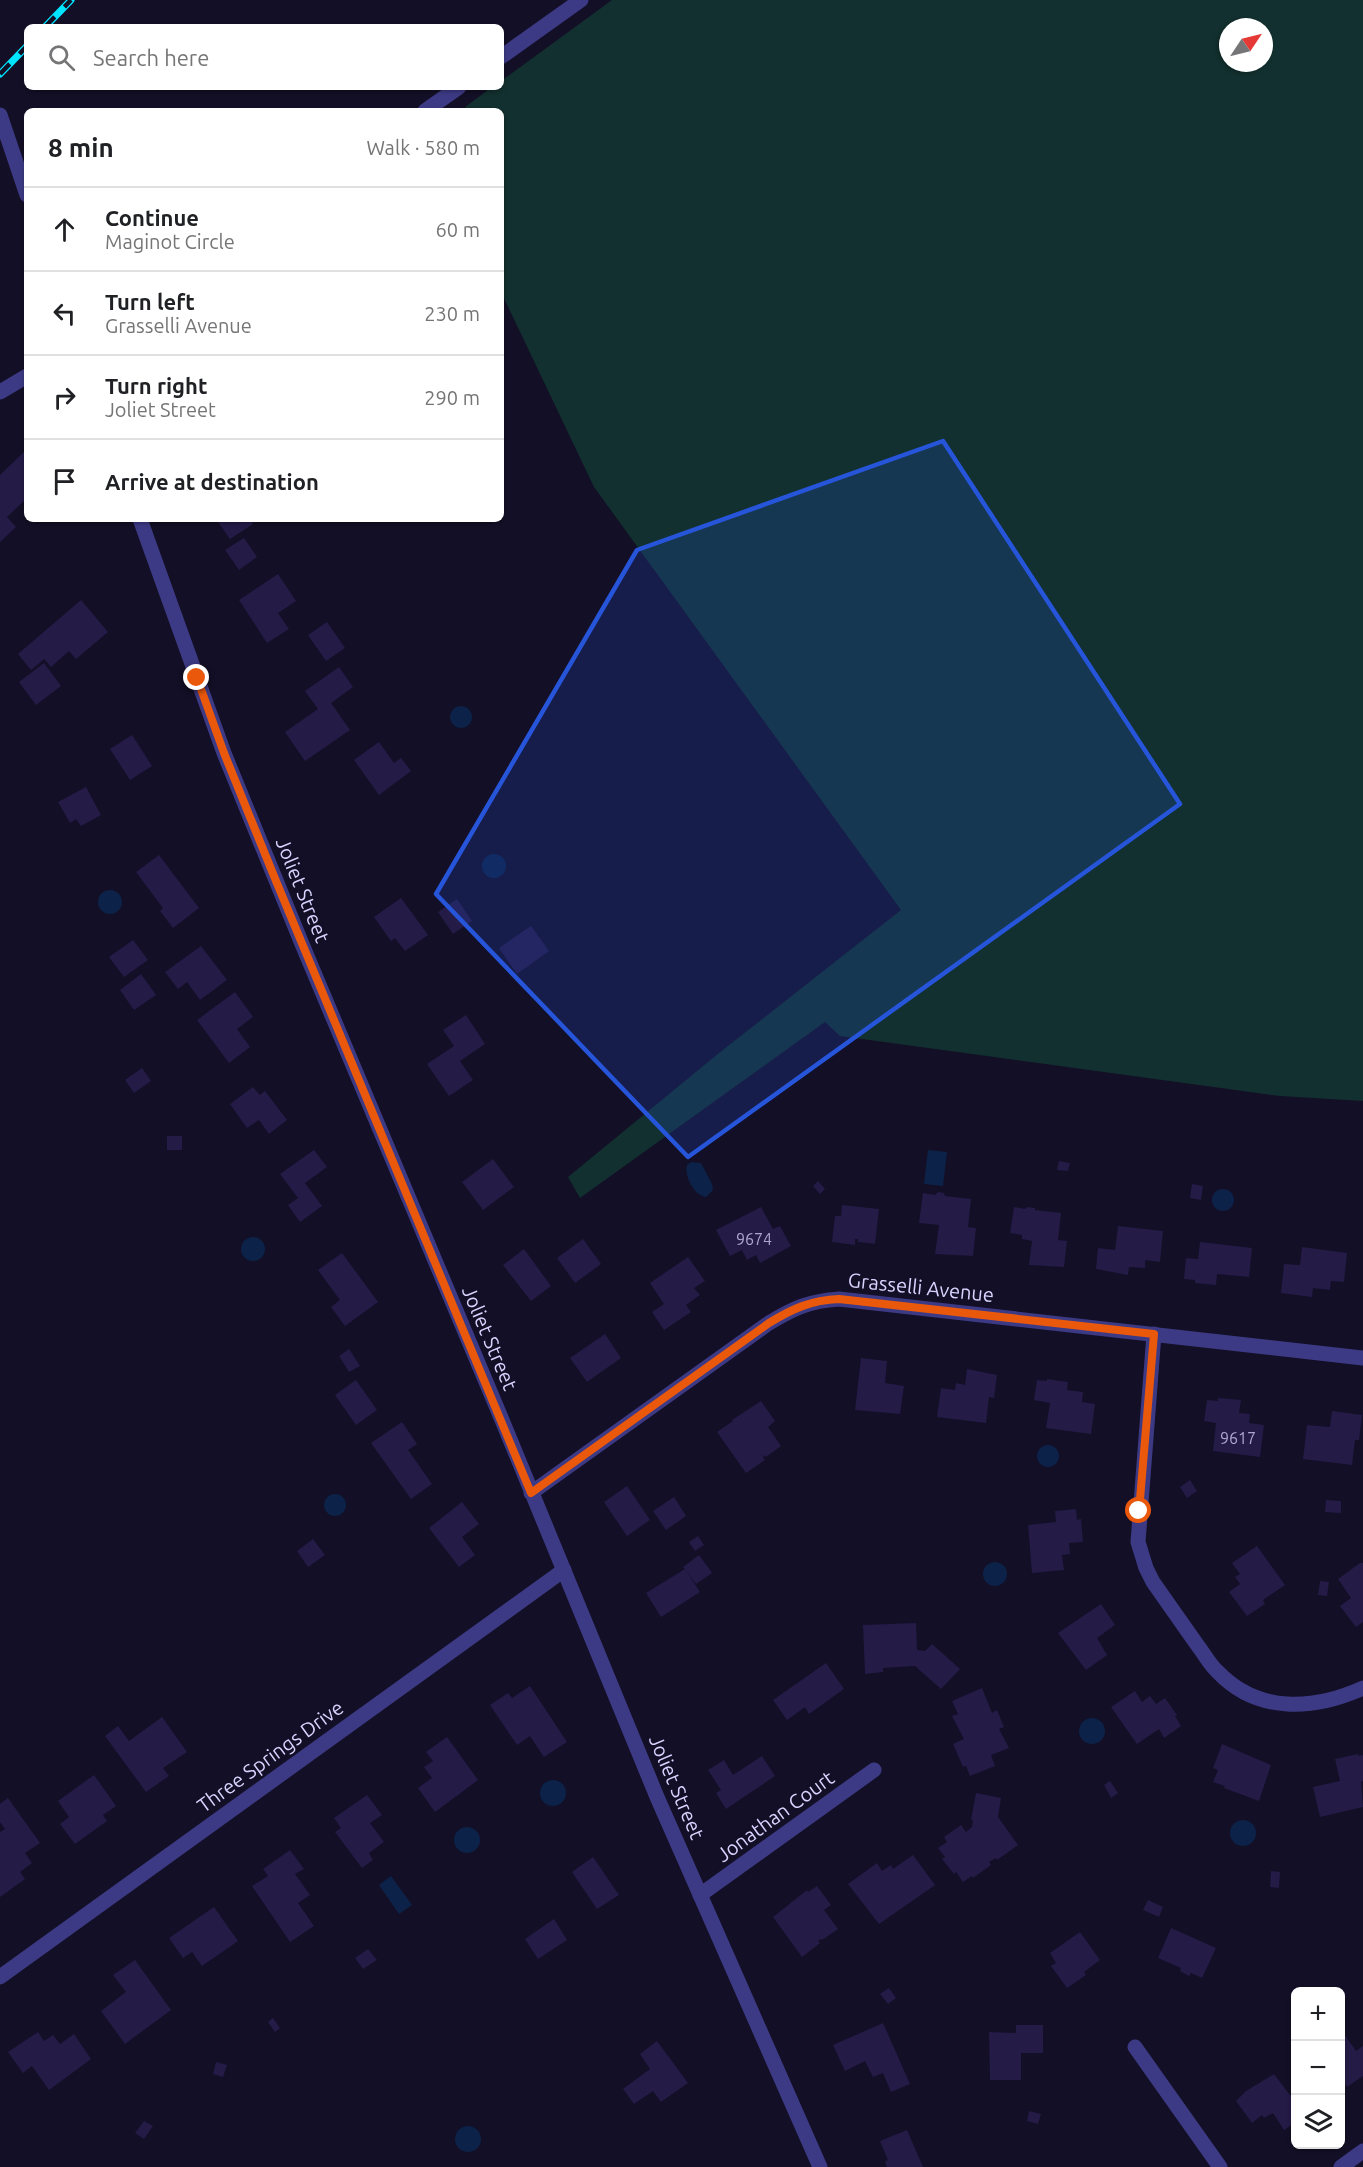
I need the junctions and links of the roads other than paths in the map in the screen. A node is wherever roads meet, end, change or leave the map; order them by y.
1 (581, 0) edge
2 (504, 55) edge
3 (455, 90) edge
4 (429, 108) edge
5 (0, 115) edge
6 (24, 186) edge
7 (24, 378) edge
8 (0, 392) edge
9 (141, 522) edge
10 (1154, 1334) junction
11 (1363, 1358) edge
12 (531, 1493) junction
13 (564, 1570) junction
14 (1363, 1688) edge
15 (874, 1770) dead end
16 (700, 1895) junction
17 (0, 1977) edge
18 (1136, 2048) dead end
19 (1363, 2151) edge
20 (820, 2167) edge
21 (1220, 2167) edge
22 (1341, 2167) edge

1 - 2 street
3 - 4 street
5 - 6 street
7 - 8 street
9 - 12 street, Joliet Street
10 - 11 street, Grasselli Avenue
10 - 12 street, Grasselli Avenue
10 - 14 street
12 - 13 street, Joliet Street
13 - 16 street, Joliet Street
13 - 17 street, Three Springs Drive
15 - 16 street, Jonathan Court
16 - 20 street, Joliet Street
18 - 21 street
19 - 22 street

